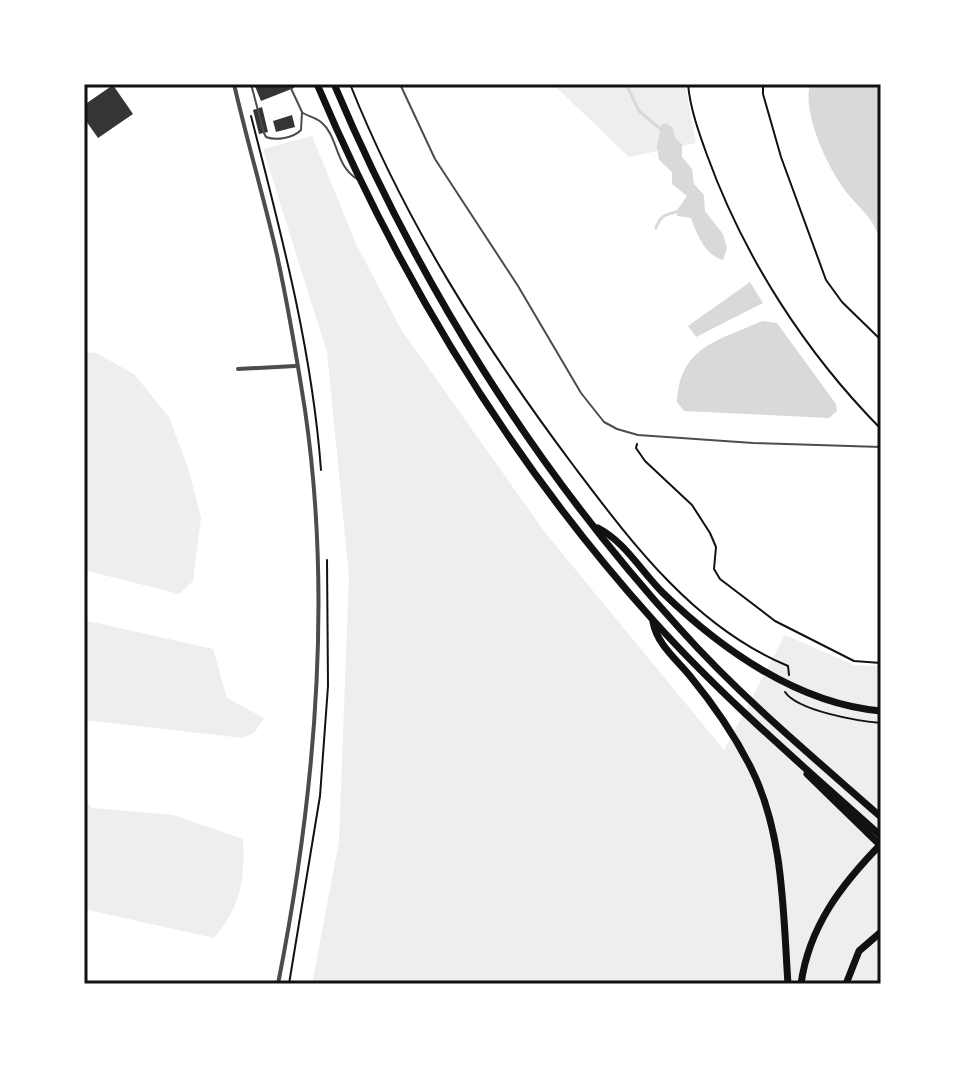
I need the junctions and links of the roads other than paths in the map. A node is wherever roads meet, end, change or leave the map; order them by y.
1 (234, 84) edge
2 (251, 84) edge
3 (289, 84) edge
4 (317, 84) edge
5 (334, 84) edge
6 (400, 84) edge
7 (302, 112) junction
8 (360, 181) junction
9 (297, 366) junction
10 (238, 369) dead end
11 (881, 447) edge
12 (595, 527) junction
13 (653, 619) junction
14 (881, 711) edge
15 (774, 741) junction
16 (881, 817) edge
17 (881, 836) edge
18 (881, 845) edge
19 (881, 932) edge
20 (278, 984) edge
21 (788, 984) edge
22 (801, 984) edge
23 (846, 984) edge

1 - 9 street
2 - 7 lane
3 - 7 lane
4 - 8 highway
5 - 12 highway
6 - 11 lane
7 - 8 lane
8 - 13 highway
9 - 10 street
9 - 20 street
12 - 14 highway
12 - 16 highway
13 - 15 highway
13 - 21 highway
15 - 17 highway
15 - 18 highway
18 - 22 highway
19 - 23 highway

